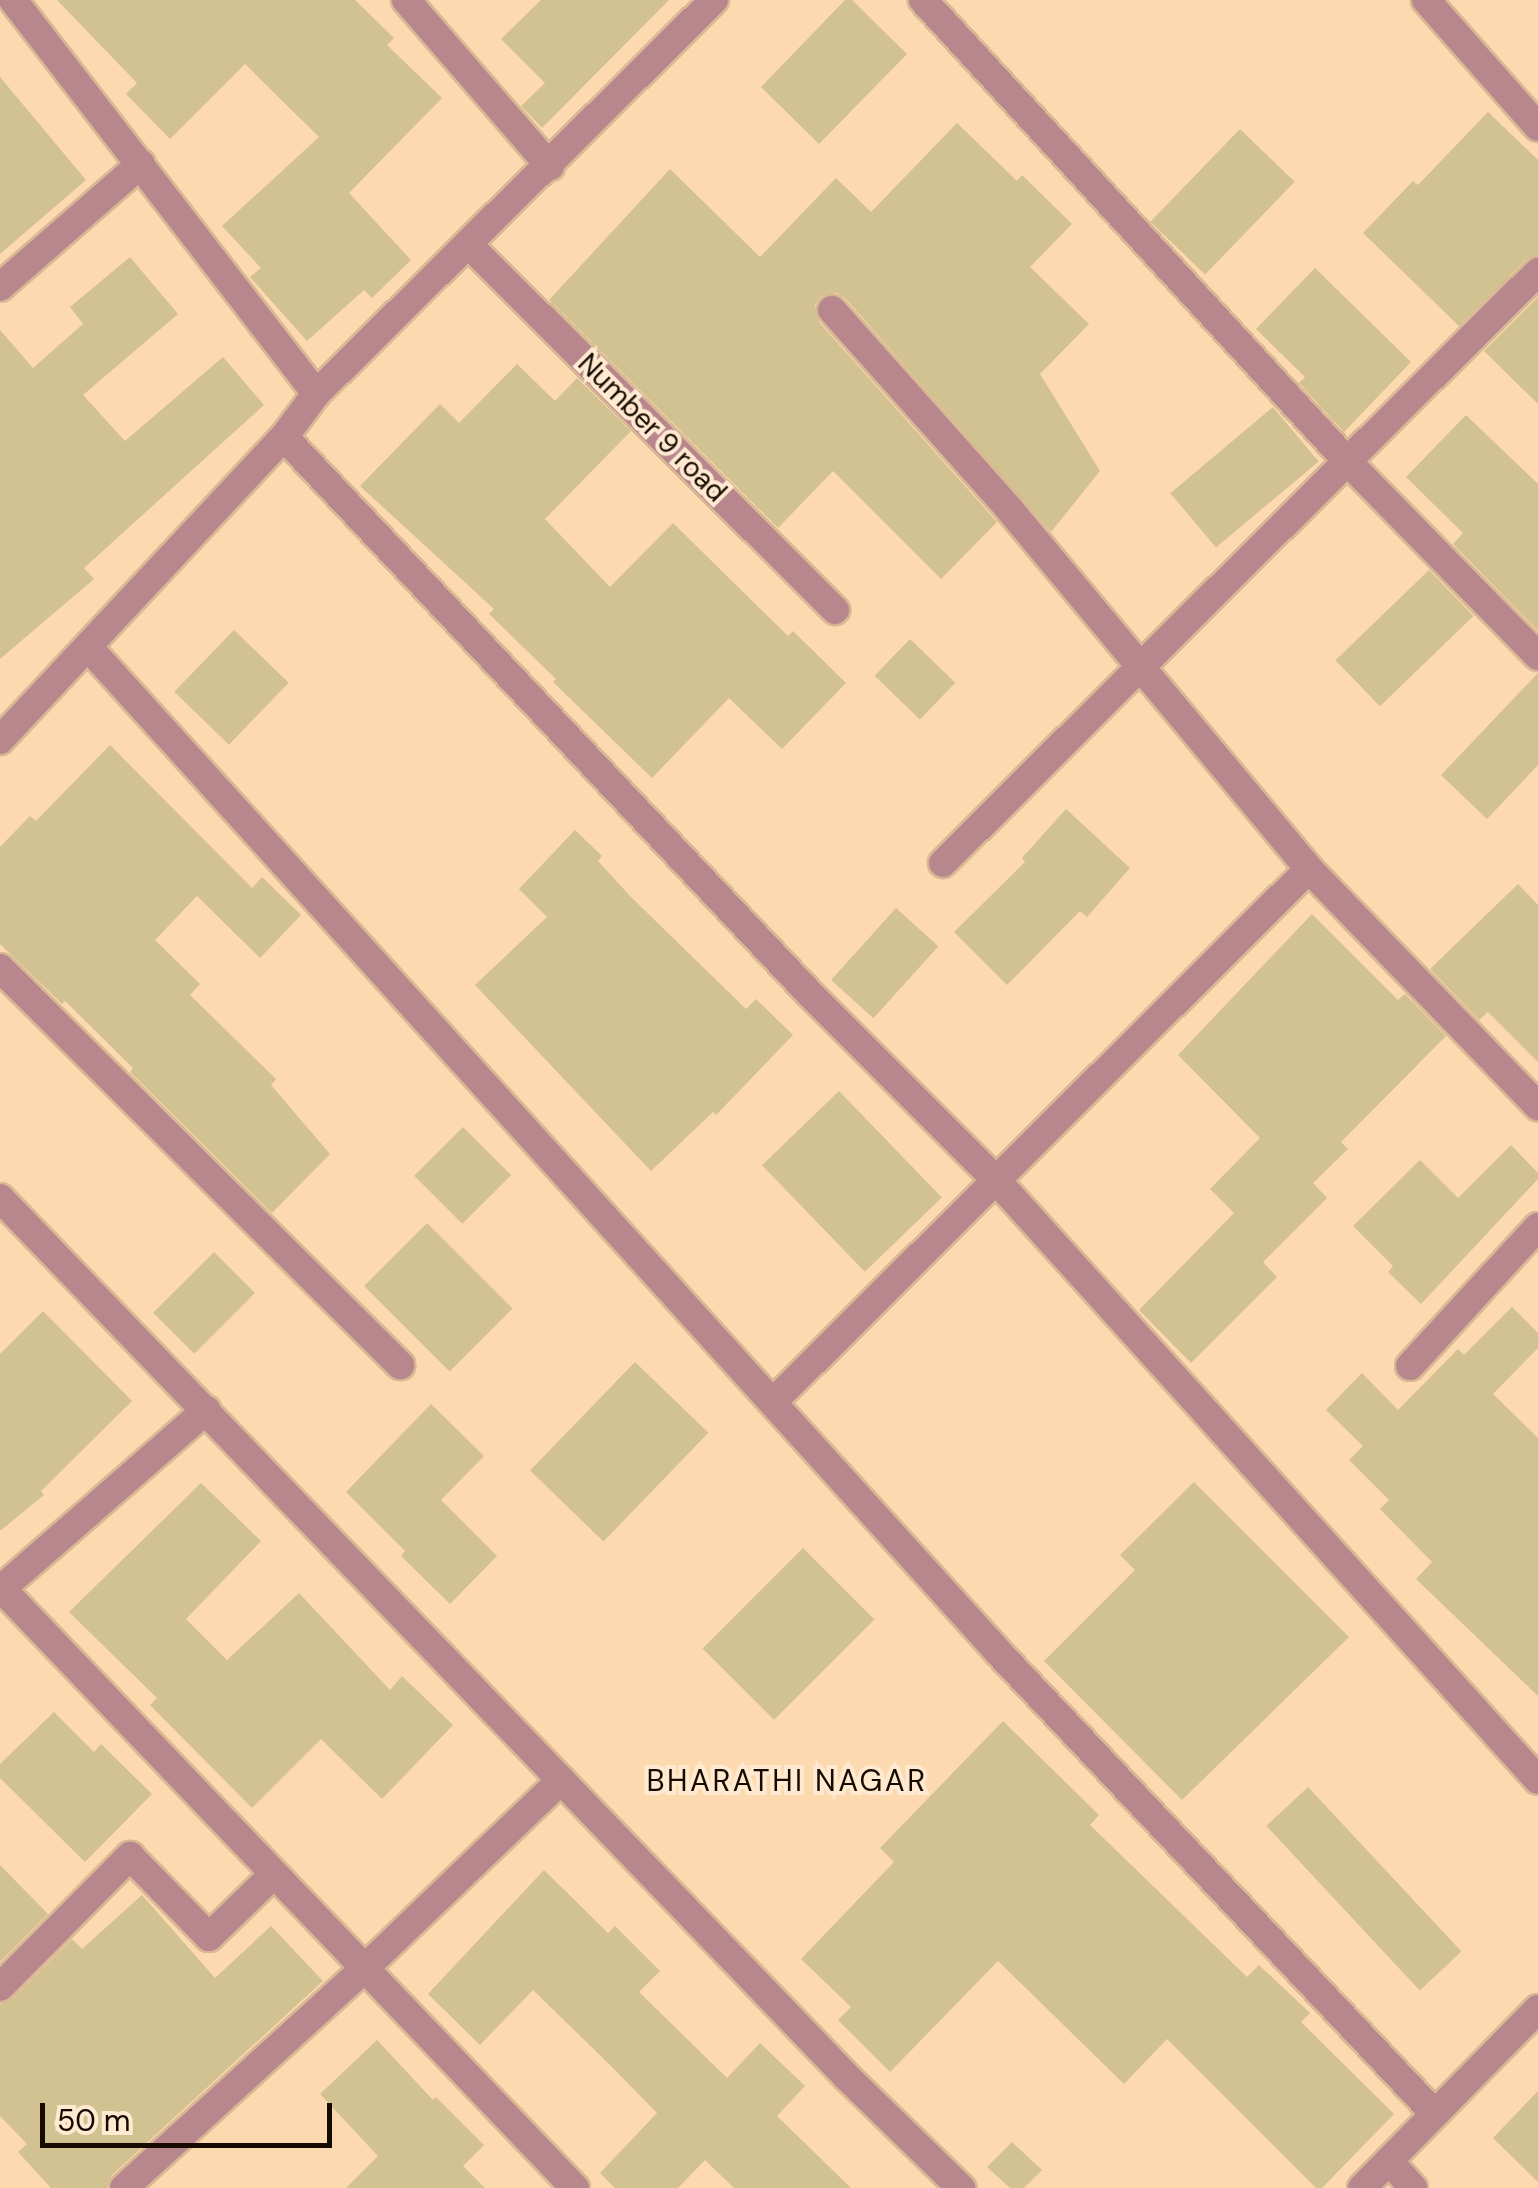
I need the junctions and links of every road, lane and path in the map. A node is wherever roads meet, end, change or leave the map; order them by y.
1 (12, 0) edge
2 (406, 0) edge
3 (714, 0) edge
4 (922, 0) edge
5 (1426, 0) edge
6 (1538, 127) edge
7 (141, 164) junction
8 (550, 166) junction
9 (469, 245) junction
10 (1538, 272) edge
11 (0, 287) edge
12 (832, 310) dead end
13 (316, 394) junction
14 (284, 437) junction
15 (1347, 461) junction
16 (834, 610) dead end
17 (88, 647) junction
18 (1538, 656) edge
19 (1142, 667) junction
20 (0, 740) edge
21 (943, 863) dead end
22 (1309, 868) junction
23 (0, 968) edge
24 (1538, 1106) edge
25 (997, 1181) junction
26 (0, 1198) edge
27 (1538, 1227) edge
28 (400, 1365) dead end
29 (1410, 1366) dead end
30 (773, 1402) junction
31 (206, 1410) junction
32 (0, 1588) edge
33 (561, 1780) junction
34 (1538, 1780) edge
35 (272, 1875) junction
36 (364, 1970) junction
37 (0, 1987) edge
38 (1538, 2009) edge
39 (1435, 2114) junction
40 (1389, 2161) junction
41 (124, 2188) edge
42 (576, 2188) edge
43 (961, 2188) edge
44 (1362, 2188) edge
45 (1413, 2188) edge

1 - 7 street
2 - 8 street
3 - 8 street
4 - 15 street
5 - 6 street
7 - 11 street
7 - 13 street
8 - 9 street
9 - 13 street
9 - 16 street, Number 9 road
10 - 15 street
12 - 19 street
13 - 14 street
14 - 17 street
14 - 25 street
15 - 18 street
15 - 19 street
17 - 20 street
17 - 30 street
19 - 21 street
19 - 22 street
22 - 24 street
22 - 25 street
23 - 28 street
25 - 30 street
25 - 34 street
26 - 31 street
27 - 29 street
30 - 39 street
31 - 32 street
31 - 33 street
32 - 35 street
33 - 36 street
33 - 43 street
35 - 36 street
35 - 37 street
36 - 41 street
36 - 42 street
38 - 39 street
39 - 40 street
40 - 44 street
40 - 45 street

